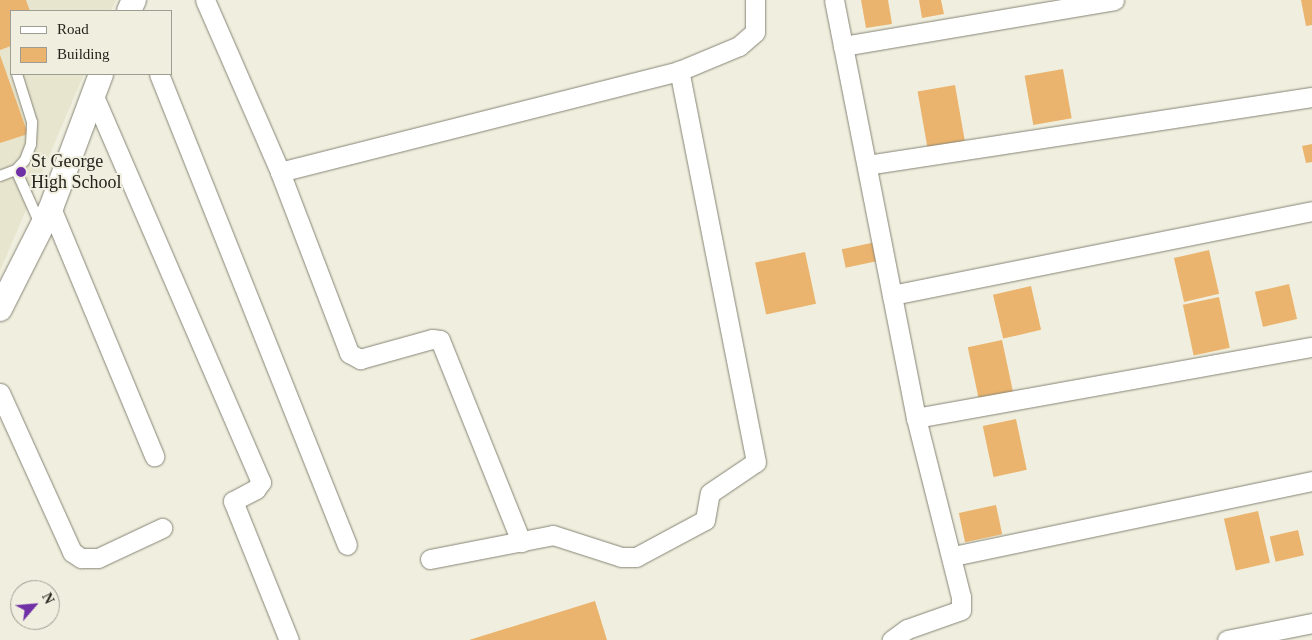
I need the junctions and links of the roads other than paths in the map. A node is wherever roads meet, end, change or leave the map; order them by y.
1 (205, 0) edge
2 (755, 0) edge
3 (834, 0) edge
4 (1114, 0) edge
5 (843, 46) junction
6 (679, 71) junction
7 (17, 75) edge
8 (159, 75) edge
9 (97, 84) edge
10 (1312, 97) edge
11 (867, 165) junction
12 (16, 170) junction
13 (280, 172) junction
14 (0, 176) edge
15 (1312, 211) edge
16 (46, 218) junction
17 (892, 295) junction
18 (0, 309) edge
19 (1312, 348) edge
20 (0, 393) edge
21 (916, 418) junction
22 (154, 456) dead end
23 (1312, 481) edge
24 (162, 528) dead end
25 (521, 542) junction
26 (347, 545) dead end
27 (953, 556) junction
28 (430, 559) dead end
29 (1312, 624) edge
30 (889, 638) edge
31 (290, 640) edge
32 (1227, 640) edge

1 - 13 street
2 - 6 street
3 - 5 street
4 - 5 street
5 - 11 street
6 - 13 street
6 - 25 street
7 - 12 lane
8 - 26 street
9 - 16 street
9 - 31 street
10 - 11 street
11 - 17 street
12 - 14 lane
12 - 16 lane
13 - 25 street
15 - 17 street
16 - 18 street
16 - 22 street
17 - 21 street
19 - 21 street
20 - 24 street
21 - 27 street
23 - 27 street
25 - 28 street
27 - 30 street
29 - 32 street

